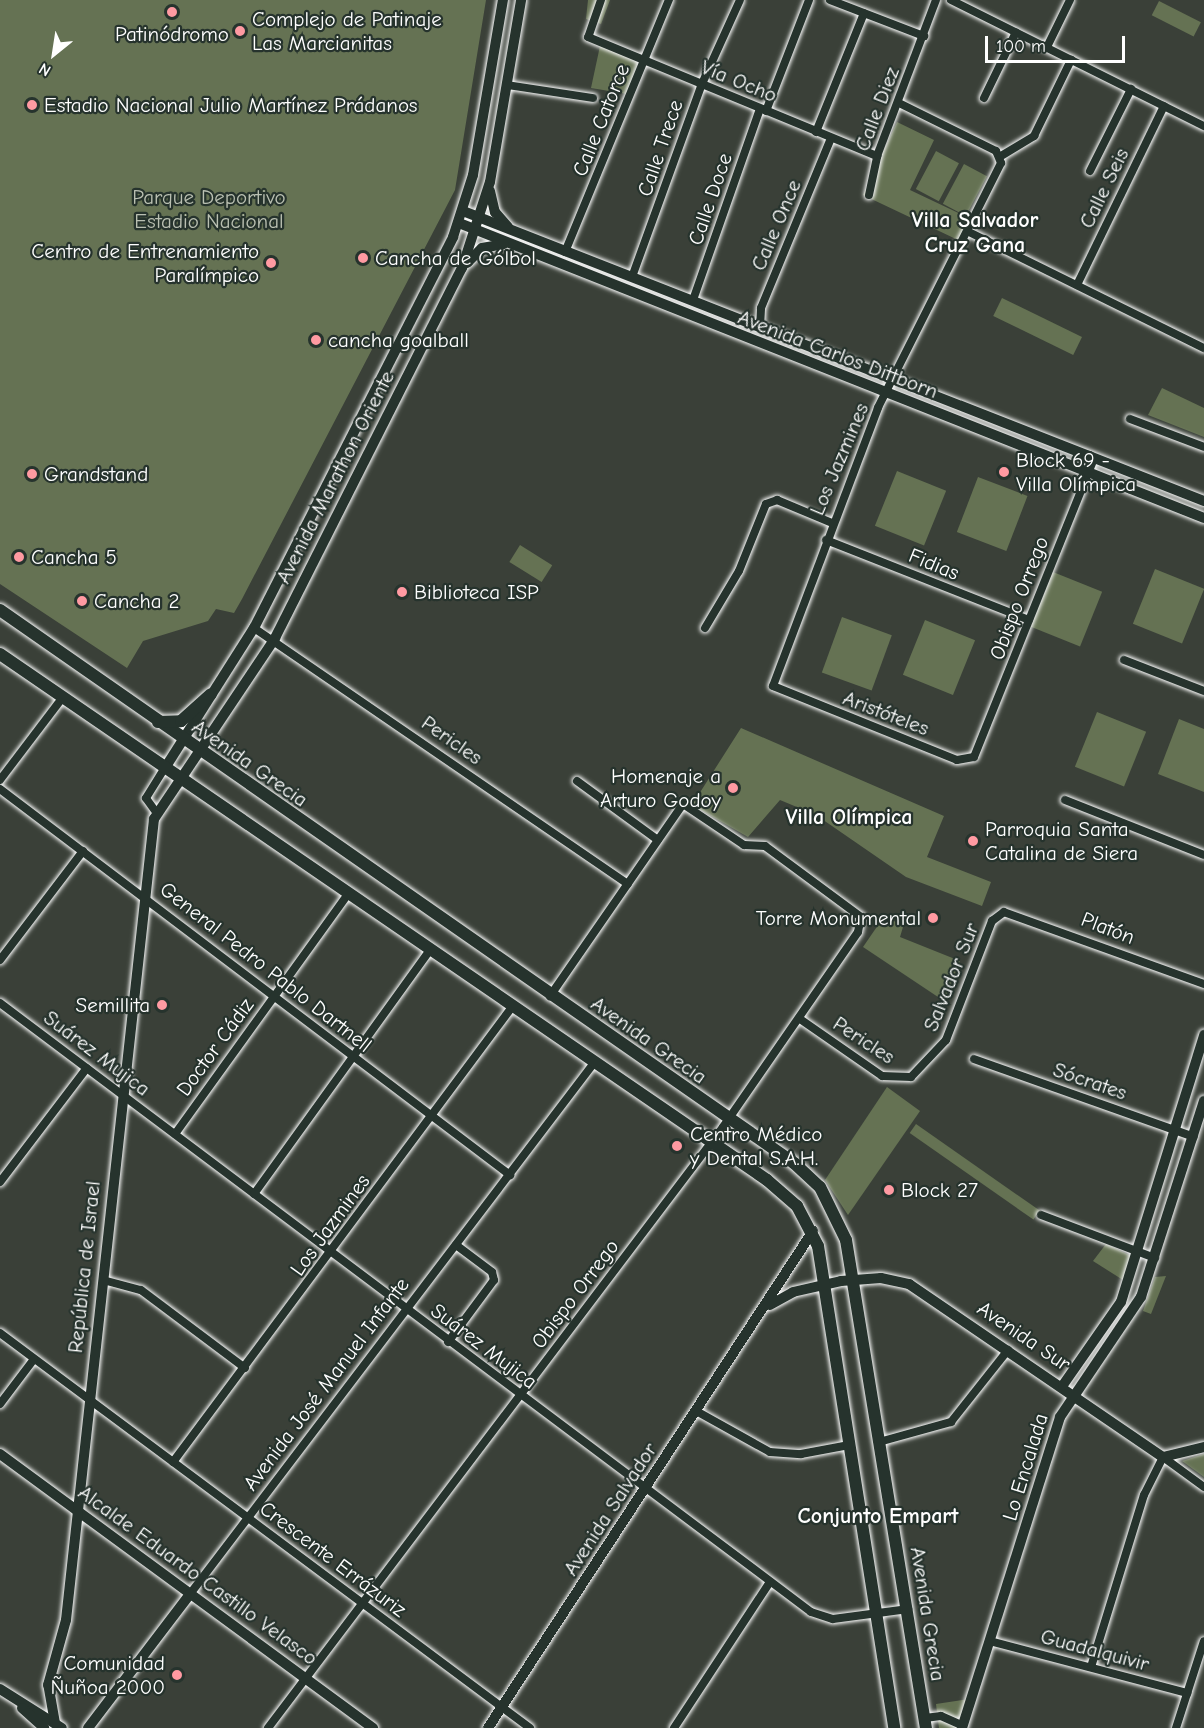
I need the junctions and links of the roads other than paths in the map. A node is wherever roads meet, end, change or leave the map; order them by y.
1 (503, 0) edge
2 (514, 0) edge
3 (521, 0) edge
4 (601, 0) edge
5 (669, 0) edge
6 (740, 0) edge
7 (809, 0) edge
8 (830, 0) edge
9 (857, 0) edge
10 (936, 0) edge
11 (951, 0) edge
12 (1070, 0) edge
13 (854, 9) junction
14 (864, 13) junction
15 (1016, 32) junction
16 (924, 36) junction
17 (1047, 47) junction
18 (1071, 60) junction
19 (645, 61) junction
20 (507, 86) junction
21 (701, 86) junction
22 (1131, 89) junction
23 (593, 98) dead end
24 (984, 98) dead end
25 (900, 104) junction
26 (1164, 105) junction
27 (763, 110) junction
28 (1204, 126) edge
29 (816, 132) junction
30 (831, 138) junction
31 (877, 156) junction
32 (1001, 156) junction
33 (1090, 171) dead end
34 (490, 182) junction
35 (869, 195) dead end
36 (463, 211) junction
37 (481, 219) junction
38 (459, 223) junction
39 (477, 231) junction
40 (516, 232) junction
41 (969, 232) junction
42 (510, 245) junction
43 (565, 252) junction
44 (462, 268) junction
45 (632, 278) junction
46 (1077, 285) junction
47 (693, 300) junction
48 (413, 319) junction
49 (433, 328) junction
50 (760, 328) junction
51 (1204, 348) edge
52 (897, 380) junction
53 (888, 394) junction
54 (1130, 419) dead end
55 (1204, 447) edge
56 (1094, 458) junction
57 (1088, 472) junction
58 (1204, 501) edge
59 (1204, 518) edge
60 (832, 523) junction
61 (826, 540) junction
62 (0, 610) edge
63 (1029, 620) junction
64 (254, 627) junction
65 (705, 628) dead end
66 (274, 638) junction
67 (0, 654) edge
68 (239, 654) junction
69 (1124, 660) dead end
70 (258, 665) junction
71 (777, 690) joint
72 (1204, 691) edge
73 (211, 694) junction
74 (63, 697) junction
75 (158, 722) junction
76 (183, 741) junction
77 (197, 751) junction
78 (979, 751) joint
79 (165, 768) junction
80 (179, 777) junction
81 (0, 780) edge
82 (577, 781) dead end
83 (0, 789) edge
84 (1065, 800) dead end
85 (156, 812) junction
86 (658, 840) junction
87 (83, 851) junction
88 (1204, 855) edge
89 (628, 884) junction
90 (348, 894) junction
91 (145, 897) junction
92 (998, 914) joint
93 (430, 950) junction
94 (0, 960) edge
95 (1204, 984) edge
96 (550, 996) junction
97 (274, 997) junction
98 (0, 1003) edge
99 (512, 1007) junction
100 (800, 1019) junction
101 (1204, 1035) edge
102 (353, 1056) junction
103 (974, 1059) dead end
104 (594, 1064) junction
105 (87, 1068) junction
106 (911, 1077) joint
107 (123, 1094) junction
108 (1204, 1101) edge
109 (432, 1116) junction
110 (729, 1119) junction
111 (1174, 1130) junction
112 (175, 1134) junction
113 (1194, 1137) junction
114 (712, 1143) junction
115 (510, 1175) junction
116 (0, 1182) edge
117 (254, 1194) junction
118 (1041, 1215) dead end
119 (813, 1232) junction
120 (456, 1245) junction
121 (1138, 1252) junction
122 (333, 1253) junction
123 (1155, 1258) junction
124 (851, 1279) junction
125 (103, 1280) junction
126 (824, 1284) junction
127 (406, 1310) junction
128 (764, 1312) junction
129 (0, 1334) edge
130 (448, 1342) junction
131 (1008, 1350) junction
132 (34, 1359) junction
133 (245, 1368) junction
134 (1063, 1385) junction
135 (1076, 1394) junction
136 (520, 1396) junction
137 (89, 1400) junction
138 (0, 1404) edge
139 (698, 1412) junction
140 (879, 1442) junction
141 (849, 1445) junction
142 (1204, 1447) edge
143 (0, 1454) edge
144 (1163, 1457) junction
145 (173, 1462) junction
146 (1204, 1486) edge
147 (646, 1490) junction
148 (77, 1510) junction
149 (248, 1518) junction
150 (770, 1582) junction
151 (190, 1593) junction
152 (362, 1603) junction
153 (908, 1609) junction
154 (876, 1614) junction
155 (1204, 1641) edge
156 (993, 1642) junction
157 (1091, 1667) junction
158 (306, 1678) junction
159 (0, 1689) edge
160 (1187, 1693) junction
161 (18, 1703) junction
162 (502, 1707) junction
163 (925, 1723) edge
164 (58, 1725) edge
165 (963, 1727) edge
166 (44, 1728) edge
167 (88, 1728) edge
168 (268, 1728) edge
169 (373, 1728) edge
170 (488, 1728) edge
171 (530, 1728) edge
172 (674, 1728) edge
173 (894, 1728) edge
174 (1176, 1728) edge

1 - 36 main road, Avenida Marathon Oriente
2 - 3 main road
3 - 20 main road, Avenida Marathon Oriente
4 - 19 street, Vía Ocho
5 - 19 street, Calle Catorce
6 - 21 street, Calle Trece
7 - 27 street, Calle Doce
8 - 13 street
9 - 13 street
10 - 16 street, Calle Diez
11 - 15 street
12 - 17 street
13 - 14 street
14 - 16 street
14 - 29 street
15 - 17 street
15 - 24 street
16 - 25 street, Calle Diez
17 - 18 street
18 - 22 street
18 - 32 street
19 - 21 street, Vía Ocho
19 - 43 street, Calle Catorce
20 - 23 street
20 - 34 main road, Avenida Marathon Oriente
21 - 27 street, Vía Ocho
21 - 45 street, Calle Trece
22 - 26 street
22 - 33 street
25 - 31 street, Calle Diez
25 - 32 street
26 - 28 street
26 - 46 street, Calle Seis
27 - 29 street, Vía Ocho
27 - 47 street, Calle Doce
29 - 30 street, Vía Ocho
30 - 31 street, Vía Ocho
30 - 50 street, Calle Once
31 - 35 street, Calle Diez
32 - 41 street, Los Jazmines
34 - 37 main road, Avenida Marathon Oriente
34 - 40 main road
36 - 37 main road, Avenida Carlos Dittborn
36 - 38 main road, Avenida Marathon Oriente
37 - 39 main road, Avenida Marathon Oriente
37 - 40 main road, Avenida Carlos Dittborn
38 - 39 main road, Avenida Carlos Dittborn
38 - 48 main road, Avenida Marathon Oriente
39 - 42 main road, Avenida Carlos Dittborn
39 - 44 main road, Avenida Marathon Oriente
40 - 43 main road, Avenida Carlos Dittborn
41 - 46 street
41 - 52 street, Los Jazmines
42 - 44 main road
42 - 53 main road, Avenida Carlos Dittborn
43 - 45 main road, Avenida Carlos Dittborn
44 - 49 main road, Avenida Marathon Oriente
45 - 47 main road, Avenida Carlos Dittborn
46 - 51 street
47 - 50 main road, Avenida Carlos Dittborn
48 - 49 main road
48 - 64 main road, Avenida Marathon Oriente
49 - 66 main road, Avenida Marathon Oriente
50 - 52 main road, Avenida Carlos Dittborn
52 - 53 street, Los Jazmines
52 - 56 main road, Avenida Carlos Dittborn
53 - 57 main road, Avenida Carlos Dittborn
53 - 60 street, Los Jazmines
54 - 55 street
56 - 57 street, Obispo Orrego
56 - 58 main road, Avenida Carlos Dittborn
57 - 59 main road, Avenida Carlos Dittborn
57 - 63 street, Obispo Orrego
60 - 61 street, Los Jazmines
60 - 65 street
61 - 63 street, Fidias
61 - 71 street, Los Jazmines
62 - 75 main road, Avenida Grecia
63 - 78 street, Obispo Orrego
64 - 66 street, Pericles
64 - 68 main road, Avenida Marathon Oriente
66 - 70 main road, Avenida Marathon Oriente
66 - 89 street, Pericles
67 - 74 main road
68 - 70 main road
68 - 73 main road, Avenida Marathon Oriente
69 - 72 street
70 - 77 main road, Avenida Marathon Oriente
71 - 78 street, Aristóteles
73 - 75 main road
73 - 76 main road, Avenida Marathon Oriente
74 - 79 main road
74 - 81 street
75 - 76 main road, Avenida Grecia
76 - 77 main road, Avenida Grecia
76 - 79 main road, Avenida Marathon Oriente
77 - 80 main road, Avenida Marathon Oriente
77 - 96 main road, Avenida Grecia
79 - 80 main road
79 - 85 street, República de Israel
80 - 85 main road, República de Israel
80 - 90 main road
82 - 86 street
83 - 87 street, General Pedro Pablo Dartnell
84 - 88 street
85 - 91 main road, República de Israel
86 - 89 street
86 - 100 street, Obispo Orrego
87 - 91 street, General Pedro Pablo Dartnell
87 - 94 street
89 - 96 street
90 - 93 main road
90 - 97 street, Doctor Cádiz
91 - 97 street, General Pedro Pablo Dartnell
91 - 107 main road, República de Israel
92 - 95 street, Platón
92 - 106 street, Salvador Sur
93 - 99 main road
93 - 102 street
96 - 110 main road, Avenida Grecia
97 - 102 street, General Pedro Pablo Dartnell
97 - 112 street, Doctor Cádiz
98 - 105 street, Suárez Mujica
99 - 104 main road
99 - 109 street, Los Jazmines
100 - 106 street, Pericles
100 - 110 street, Obispo Orrego
101 - 111 main road
102 - 109 street, General Pedro Pablo Dartnell
102 - 117 street
103 - 111 street, Sócrates
104 - 114 main road
104 - 115 street, Avenida José Manuel Infante
105 - 107 street, Suárez Mujica
105 - 116 street
107 - 112 street, Suárez Mujica
107 - 125 main road, República de Israel
108 - 113 main road, Lo Encalada
109 - 115 street, General Pedro Pablo Dartnell
109 - 122 street, Los Jazmines
110 - 114 street, Obispo Orrego
110 - 124 main road, Avenida Grecia
111 - 113 street, Sócrates
111 - 121 main road
112 - 117 street, Suárez Mujica
113 - 123 main road, Lo Encalada
114 - 119 main road
114 - 136 street, Obispo Orrego
115 - 120 street, Avenida José Manuel Infante
117 - 122 street, Suárez Mujica
118 - 121 street
119 - 126 main road
119 - 128 main road, Avenida Salvador
120 - 127 street, Avenida José Manuel Infante
120 - 130 street
121 - 123 street
121 - 134 main road
122 - 127 street, Suárez Mujica
122 - 133 street, Los Jazmines
123 - 135 main road, Lo Encalada
124 - 126 main road, Avenida Salvador
124 - 131 main road, Avenida Sur
124 - 140 main road, Avenida Grecia
125 - 133 street
125 - 137 main road, República de Israel
126 - 128 main road, Avenida Salvador
126 - 141 main road
127 - 130 street, Suárez Mujica
127 - 149 street, Avenida José Manuel Infante
128 - 139 main road, Avenida Salvador
129 - 132 street, Crescente Errázuriz
130 - 136 street, Suárez Mujica
131 - 134 main road, Avenida Sur
131 - 140 street
132 - 137 street, Crescente Errázuriz
132 - 138 street
133 - 145 street, Los Jazmines
134 - 135 main road, Avenida Sur
135 - 144 main road, Avenida Sur
135 - 156 main road, Lo Encalada
136 - 147 street, Suárez Mujica
136 - 152 street, Obispo Orrego
137 - 145 street, Crescente Errázuriz
137 - 148 main road, República de Israel
139 - 141 street
139 - 147 main road, Avenida Salvador
140 - 153 main road, Avenida Grecia
141 - 154 main road
142 - 144 main road
143 - 148 main road, Alcalde Eduardo Castillo Velasco
144 - 146 street, Avenida Sur
144 - 157 street
145 - 149 street, Crescente Errázuriz
147 - 150 street, Suárez Mujica
147 - 162 main road, Avenida Salvador
148 - 151 main road, Alcalde Eduardo Castillo Velasco
148 - 164 main road, República de Israel
149 - 151 street, Avenida José Manuel Infante
149 - 152 street, Crescente Errázuriz
150 - 154 street, Suárez Mujica
150 - 172 street
151 - 158 main road, Alcalde Eduardo Castillo Velasco
151 - 167 main road, Avenida José Manuel Infante
152 - 158 street, Obispo Orrego
152 - 162 street, Crescente Errázuriz
153 - 154 street, Suárez Mujica
153 - 163 main road, Avenida Grecia
154 - 173 main road
155 - 160 street
156 - 157 street, Guadalquivir
156 - 165 main road, Lo Encalada
157 - 160 street, Guadalquivir
158 - 168 street, Obispo Orrego
158 - 169 main road, Alcalde Eduardo Castillo Velasco
159 - 161 main road
160 - 174 street
161 - 164 main road
161 - 166 main road
162 - 170 main road, Avenida Salvador
162 - 171 street, Crescente Errázuriz
163 - 165 street, Lo Encalada

